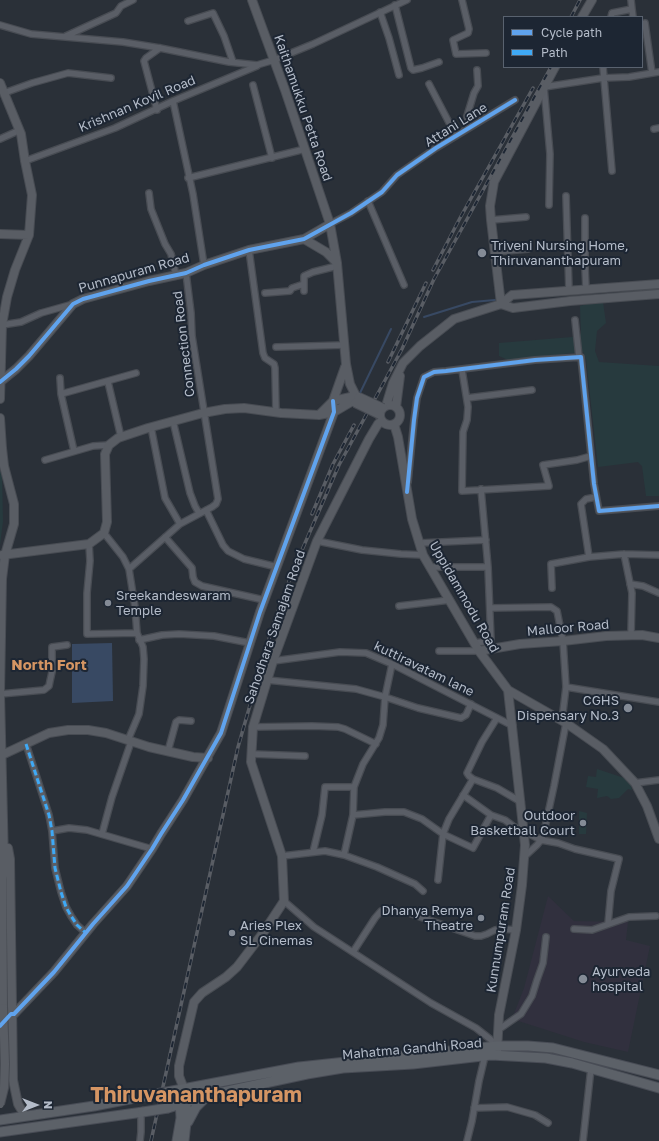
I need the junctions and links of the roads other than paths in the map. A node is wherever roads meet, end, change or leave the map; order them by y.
1 (117, 0) edge
2 (133, 0) edge
3 (252, 0) edge
4 (407, 0) edge
5 (462, 0) edge
6 (592, 0) edge
7 (631, 0) edge
8 (395, 5) junction
9 (120, 6) junction
10 (632, 9) junction
11 (380, 12) junction
12 (583, 16) edge
13 (611, 16) edge
14 (633, 16) edge
15 (188, 21) dead end
16 (645, 23) dead end
17 (0, 25) edge
18 (66, 36) junction
19 (160, 48) junction
20 (486, 53) dead end
21 (274, 60) junction
22 (232, 62) junction
23 (439, 62) dead end
24 (257, 66) junction
25 (554, 68) edge
26 (603, 68) edge
27 (477, 70) dead end
28 (659, 72) edge
29 (652, 73) junction
30 (399, 75) dead end
31 (111, 78) dead end
32 (603, 78) junction
33 (0, 83) edge
34 (253, 84) dead end
35 (429, 84) dead end
36 (544, 87) junction
37 (4, 93) junction
38 (515, 100) dead end
39 (173, 101) junction
40 (156, 110) junction
41 (468, 128) junction
42 (20, 130) junction
43 (456, 136) junction
44 (0, 139) edge
45 (305, 149) junction
46 (272, 158) junction
47 (25, 161) junction
48 (612, 171) dead end
49 (188, 178) junction
50 (149, 193) dead end
51 (566, 196) dead end
52 (368, 201) junction
53 (549, 205) dead end
54 (526, 217) dead end
55 (585, 218) dead end
56 (491, 220) junction
57 (330, 224) junction
58 (0, 234) edge
59 (29, 235) junction
60 (304, 239) junction
61 (528, 249) dead end
62 (250, 250) junction
63 (494, 252) junction
64 (337, 264) junction
65 (204, 265) junction
66 (186, 273) junction
67 (176, 275) junction
68 (304, 284) junction
69 (659, 284) edge
70 (404, 285) dead end
71 (586, 289) junction
72 (304, 291) dead end
73 (569, 291) junction
74 (265, 294) dead end
75 (659, 294) edge
76 (501, 301) junction
77 (73, 304) junction
78 (575, 320) dead end
79 (2, 325) junction
80 (345, 345) junction
81 (276, 347) dead end
82 (579, 357) junction
83 (403, 363) junction
84 (346, 364) junction
85 (462, 370) junction
86 (136, 373) dead end
87 (60, 378) dead end
88 (0, 381) edge
89 (341, 381) junction
90 (108, 382) junction
91 (532, 390) dead end
92 (61, 394) junction
93 (466, 398) junction
94 (0, 399) edge
95 (354, 399) junction
96 (333, 402) junction
97 (396, 407) junction
98 (276, 412) junction
99 (334, 412) junction
100 (383, 412) junction
101 (204, 413) junction
102 (319, 415) junction
103 (0, 418) edge
104 (173, 421) junction
105 (396, 422) junction
106 (151, 427) junction
107 (121, 437) junction
108 (109, 445) junction
109 (74, 452) junction
110 (591, 456) junction
111 (45, 460) dead end
112 (481, 489) junction
113 (407, 492) junction
114 (596, 496) junction
115 (659, 506) edge
116 (206, 510) junction
117 (199, 513) junction
118 (180, 524) junction
119 (104, 533) junction
120 (166, 537) junction
121 (486, 540) junction
122 (317, 541) junction
123 (420, 543) junction
124 (89, 544) junction
125 (624, 554) junction
126 (2, 555) edge
127 (424, 555) junction
128 (659, 555) edge
129 (589, 557) junction
130 (277, 567) junction
131 (430, 567) junction
132 (488, 567) junction
133 (129, 569) junction
134 (630, 584) junction
135 (552, 588) dead end
136 (659, 594) edge
137 (264, 600) junction
138 (450, 600) junction
139 (399, 606) dead end
140 (490, 608) junction
141 (137, 633) junction
142 (631, 635) junction
143 (659, 638) edge
144 (139, 640) junction
145 (563, 641) junction
146 (250, 643) junction
147 (474, 643) junction
148 (68, 645) dead end
149 (439, 651) dead end
150 (479, 651) junction
151 (273, 661) junction
152 (392, 664) junction
153 (267, 680) junction
154 (566, 688) junction
155 (508, 690) junction
156 (0, 694) edge
157 (385, 697) junction
158 (659, 702) edge
159 (471, 704) junction
160 (497, 718) junction
161 (191, 721) dead end
162 (564, 722) junction
163 (513, 726) junction
164 (253, 727) junction
165 (129, 741) junction
166 (26, 744) junction
167 (376, 744) junction
168 (168, 751) junction
169 (252, 754) junction
170 (1, 756) edge
171 (305, 756) dead end
172 (208, 758) junction
173 (473, 779) junction
174 (659, 780) edge
175 (635, 783) junction
176 (354, 787) junction
177 (463, 795) junction
178 (521, 802) junction
179 (353, 815) junction
180 (491, 815) junction
181 (2, 820) junction
182 (52, 831) junction
183 (524, 832) junction
184 (102, 834) junction
185 (443, 834) junction
186 (659, 838) edge
187 (541, 840) junction
188 (152, 849) junction
189 (314, 852) junction
190 (344, 855) junction
191 (282, 856) junction
192 (524, 857) junction
193 (1, 875) edge
194 (438, 880) dead end
195 (423, 890) dead end
196 (284, 901) junction
197 (656, 916) dead end
198 (608, 924) junction
199 (574, 929) dead end
200 (516, 930) junction
201 (86, 933) junction
202 (546, 937) dead end
203 (353, 952) junction
204 (11, 1014) junction
205 (0, 1026) edge
206 (498, 1030) junction
207 (497, 1051) junction
208 (485, 1056) junction
209 (591, 1068) junction
210 (300, 1071) junction
211 (659, 1075) edge
212 (659, 1088) edge
213 (181, 1090) junction
214 (209, 1095) junction
215 (184, 1102) junction
216 (0, 1104) edge
217 (474, 1108) junction
218 (142, 1113) junction
219 (25, 1116) junction
220 (0, 1120) edge
221 (548, 1123) dead end
222 (186, 1127) junction
223 (0, 1132) edge
224 (140, 1141) edge
225 (178, 1141) edge
226 (184, 1141) edge
227 (467, 1141) edge
228 (583, 1141) edge

1 - 9 street
2 - 9 street
3 - 21 street, Kaithamukku Petta Road
4 - 8 street, Krishnan Kovil Road
5 - 20 street
6 - 12 street
7 - 10 street
8 - 11 street, Krishnan Kovil Road
8 - 23 street
9 - 18 street
10 - 13 street
10 - 14 street
11 - 21 street, Krishnan Kovil Road
11 - 30 street
15 - 22 street
16 - 29 street
17 - 18 street
18 - 19 street
19 - 22 street
19 - 40 street
21 - 24 street, Krishnan Kovil Road
21 - 45 street, Kaithamukku Petta Road
22 - 24 street
24 - 39 street, Krishnan Kovil Road
25 - 36 street
26 - 32 street
27 - 41 street
28 - 29 street
29 - 32 street
31 - 37 street
32 - 36 street
32 - 48 street
33 - 37 street
34 - 46 street
35 - 43 street
36 - 53 street
36 - 56 street
37 - 42 street
38 - 41 street, Attani Lane
39 - 40 street, Krishnan Kovil Road
39 - 49 street
40 - 47 street, Krishnan Kovil Road
41 - 43 street, Attani Lane
42 - 44 street
42 - 47 street
43 - 52 street, Attani Lane
45 - 46 street
45 - 57 street, Kaithamukku Petta Road
46 - 49 street
47 - 59 street
49 - 65 street
50 - 67 street
51 - 73 street
52 - 57 street, Attani Lane
52 - 70 street
54 - 56 street
55 - 71 street
56 - 63 street
57 - 60 street, Punnapuram Road
57 - 64 street, Kaithamukku Petta Road
58 - 59 street
59 - 79 street
60 - 62 street, Punnapuram Road
60 - 64 street
61 - 63 street
62 - 65 street, Punnapuram Road
62 - 98 street
63 - 76 street
64 - 68 street
64 - 80 street, Kaithamukku Petta Road
65 - 66 street, Punnapuram Road
66 - 67 street, Punnapuram Road
66 - 101 street, Connection Road
67 - 77 street, Punnapuram Road
68 - 72 street
68 - 74 street
69 - 71 street
71 - 73 street
73 - 76 street
75 - 76 street
76 - 83 street
77 - 79 street
77 - 88 street, Punnapuram Road
78 - 82 street
79 - 88 street
80 - 81 street
80 - 84 street, Kaithamukku Petta Road
82 - 85 street
82 - 110 street
83 - 97 street, Uppidammodu Road
83 - 100 street
84 - 89 street
84 - 95 street
85 - 93 street
85 - 113 street
86 - 90 street
87 - 92 street
88 - 94 street
89 - 95 street
89 - 96 street
90 - 92 street
90 - 107 street
91 - 93 street
92 - 109 street
93 - 112 street
95 - 96 street
95 - 99 street
95 - 100 street, bridge
96 - 99 street
96 - 102 street
97 - 100 street
97 - 105 street, Uppidammodu Road
98 - 101 street
98 - 102 street
99 - 102 street
99 - 130 street
100 - 105 street
100 - 122 street, Sahodhara Samajam Road
101 - 104 street
101 - 116 street, Connection Road
103 - 126 street
104 - 106 street
104 - 117 street
105 - 113 street, Uppidammodu Road
106 - 107 street
106 - 118 street
107 - 108 street
108 - 109 street
108 - 119 street
109 - 111 street
110 - 112 street
110 - 114 street
112 - 121 street
113 - 123 street, Uppidammodu Road
114 - 115 street
114 - 129 street
116 - 117 street
116 - 130 street
117 - 118 street
118 - 120 street
119 - 124 street
119 - 133 street
120 - 133 street
120 - 137 street
121 - 123 street
121 - 132 street
122 - 127 street
122 - 151 street, Sahodhara Samajam Road
123 - 127 street, Uppidammodu Road
124 - 126 street
124 - 141 street
125 - 128 street
125 - 129 street
125 - 134 street
126 - 156 street
127 - 131 street, Uppidammodu Road
129 - 135 street
130 - 137 street
131 - 132 street
131 - 138 street, Uppidammodu Road
132 - 140 street
133 - 141 street
134 - 136 street
134 - 142 street
137 - 146 street
138 - 139 street
138 - 147 street, Uppidammodu Road
140 - 145 street
140 - 147 street
141 - 144 street
142 - 143 street, Malloor Road
142 - 145 street, Malloor Road
144 - 146 street
144 - 165 street
145 - 150 street, Malloor Road
145 - 154 street
146 - 172 street
147 - 150 street, Uppidammodu Road
148 - 156 street
149 - 150 street
150 - 155 street, Uppidammodu Road
151 - 152 street, kuttiravatam lane
151 - 153 street, Sahodhara Samajam Road
152 - 157 street
152 - 159 street, kuttiravatam lane
153 - 157 street
153 - 164 street, Sahodhara Samajam Road
154 - 158 street
154 - 162 street
155 - 162 street, Uppidammodu Road
155 - 163 street, Kunnumpuram Road
156 - 170 street
157 - 159 street
157 - 167 street
159 - 160 street, kuttiravatam lane
160 - 163 street, kuttiravatam lane
160 - 173 street
161 - 168 street
162 - 175 street, Uppidammodu Road
162 - 187 street
163 - 178 street, Kunnumpuram Road
164 - 167 street
164 - 169 street, Sahodhara Samajam Road
165 - 166 street
165 - 168 street
165 - 184 street
166 - 170 street
166 - 182 street
167 - 176 street
168 - 172 street
169 - 171 street
169 - 191 street, Sahodhara Samajam Road
170 - 181 street
172 - 188 street
173 - 177 street
173 - 178 street
174 - 175 street
175 - 186 street, Uppidammodu Road
176 - 179 street
176 - 189 street
177 - 180 street
177 - 185 street
178 - 183 street, Kunnumpuram Road
179 - 185 street
179 - 190 street
180 - 183 street
180 - 185 street
181 - 193 street
181 - 204 street
182 - 184 street
182 - 201 street
183 - 187 street
183 - 192 street, Kunnumpuram Road
184 - 188 street
185 - 194 street
187 - 192 street
187 - 198 street
188 - 201 street
189 - 190 street
189 - 191 street
190 - 195 street
191 - 196 street, Sahodhara Samajam Road
192 - 200 street, Kunnumpuram Road
193 - 216 street, bridge
196 - 203 street
196 - 213 street
197 - 198 street
198 - 199 street
200 - 203 street
200 - 206 street, Kunnumpuram Road
201 - 204 street
202 - 206 street
203 - 207 street
204 - 205 street
204 - 219 street
206 - 207 street, Kunnumpuram Road
207 - 208 main road, Mahatma Gandhi Road
207 - 209 main road, Mahatma Gandhi Road
207 - 210 main road, Mahatma Gandhi Road
207 - 211 main road, Mahatma Gandhi Road
208 - 210 main road, Mahatma Gandhi Road
208 - 217 street
209 - 212 main road, Mahatma Gandhi Road
209 - 228 street
210 - 213 main road, Mahatma Gandhi Road
210 - 214 main road, Mahatma Gandhi Road
213 - 215 main road
213 - 219 main road, Mahatma Gandhi Road, bridge
214 - 215 main road, Mahatma Gandhi Road
214 - 222 main road
215 - 218 main road, Mahatma Gandhi Road, bridge
215 - 222 main road
215 - 225 main road
217 - 221 street
217 - 227 street
218 - 223 main road
218 - 224 street
219 - 220 main road
222 - 226 main road

